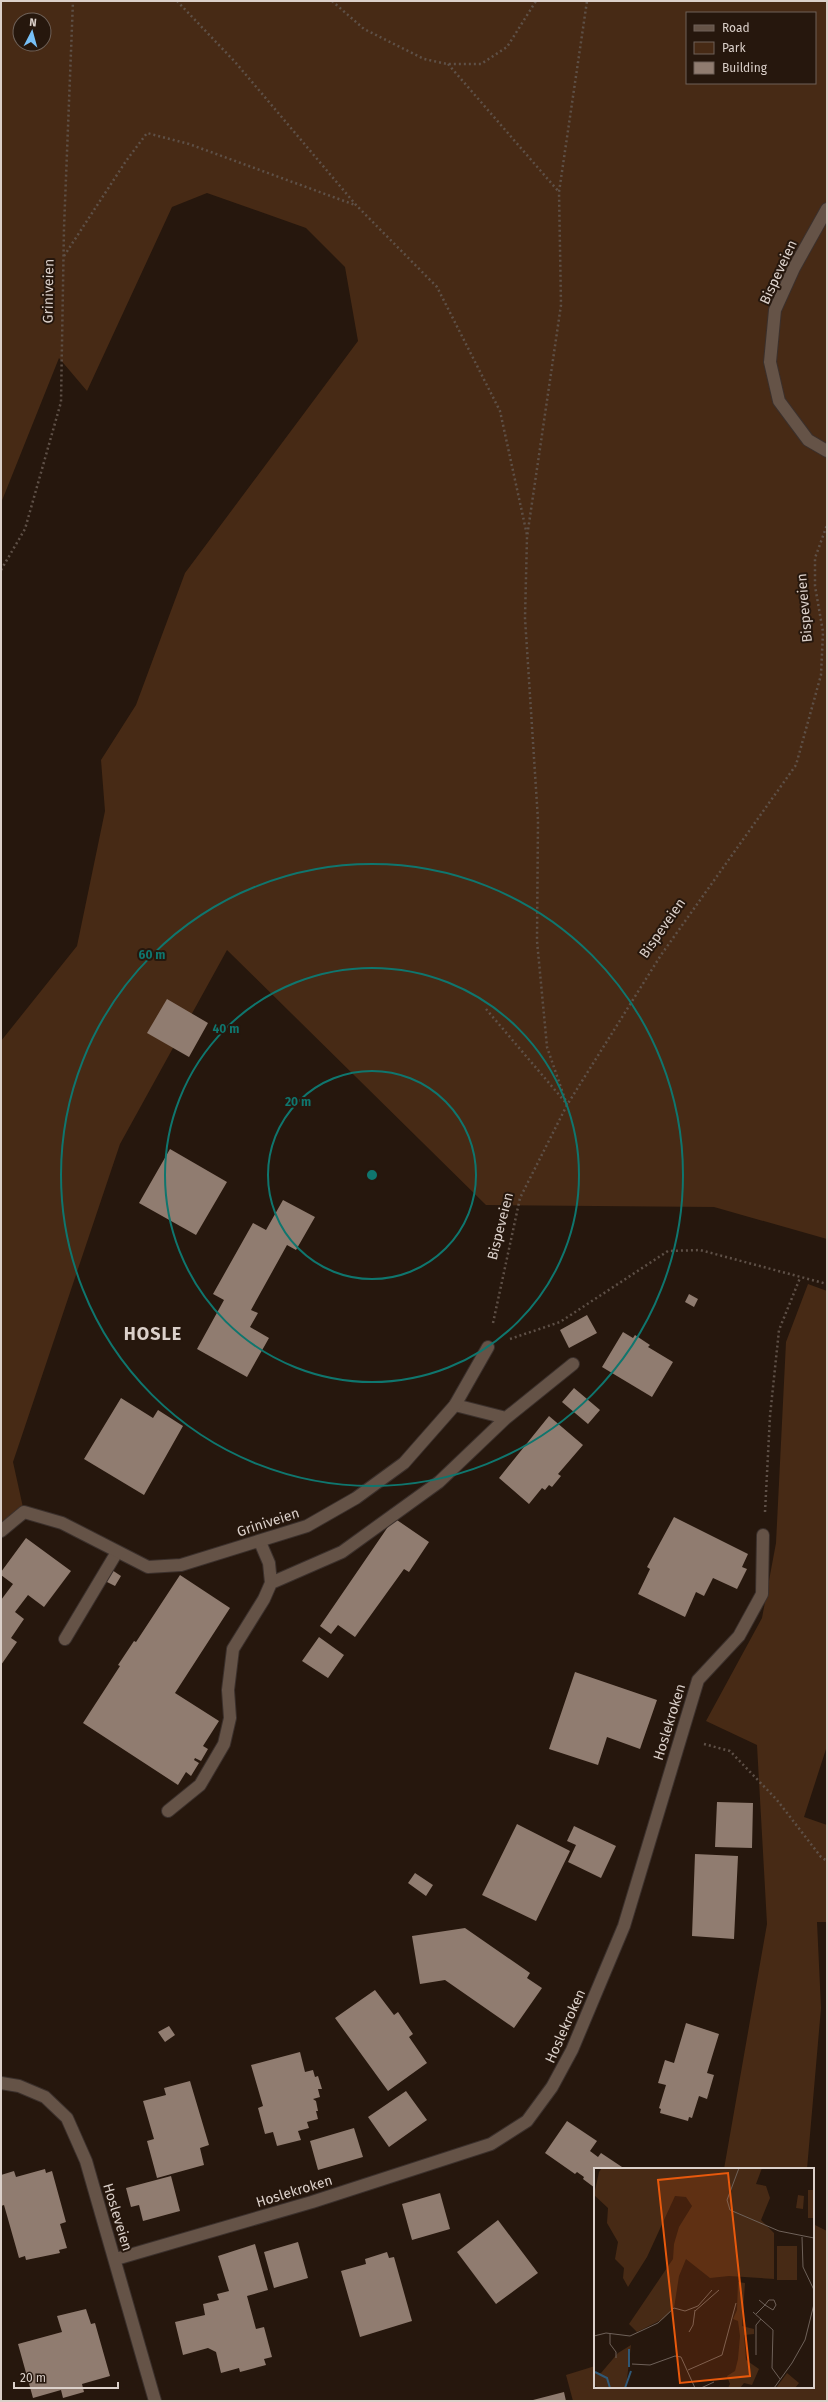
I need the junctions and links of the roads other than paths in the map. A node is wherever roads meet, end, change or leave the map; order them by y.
1 (827, 209) edge
2 (827, 451) edge
3 (488, 1347) road end
4 (573, 1364) dead end
5 (455, 1405) junction
6 (506, 1418) junction
7 (1, 1531) edge
8 (763, 1535) road end
9 (260, 1542) junction
10 (117, 1552) junction
11 (271, 1583) junction
12 (65, 1639) dead end
13 (168, 1811) dead end
14 (1, 2083) edge
15 (116, 2259) junction
16 (155, 2401) edge

1 - 2 street, Bispeveien
3 - 5 street, Griniveien
4 - 6 street
5 - 6 street
5 - 9 street, Griniveien
6 - 11 street
7 - 10 street, Griniveien
8 - 15 street, Hoslekroken
9 - 10 street, Griniveien
9 - 11 street
10 - 12 street
11 - 13 street
14 - 15 street, Hosleveien
15 - 16 street, Hosleveien

